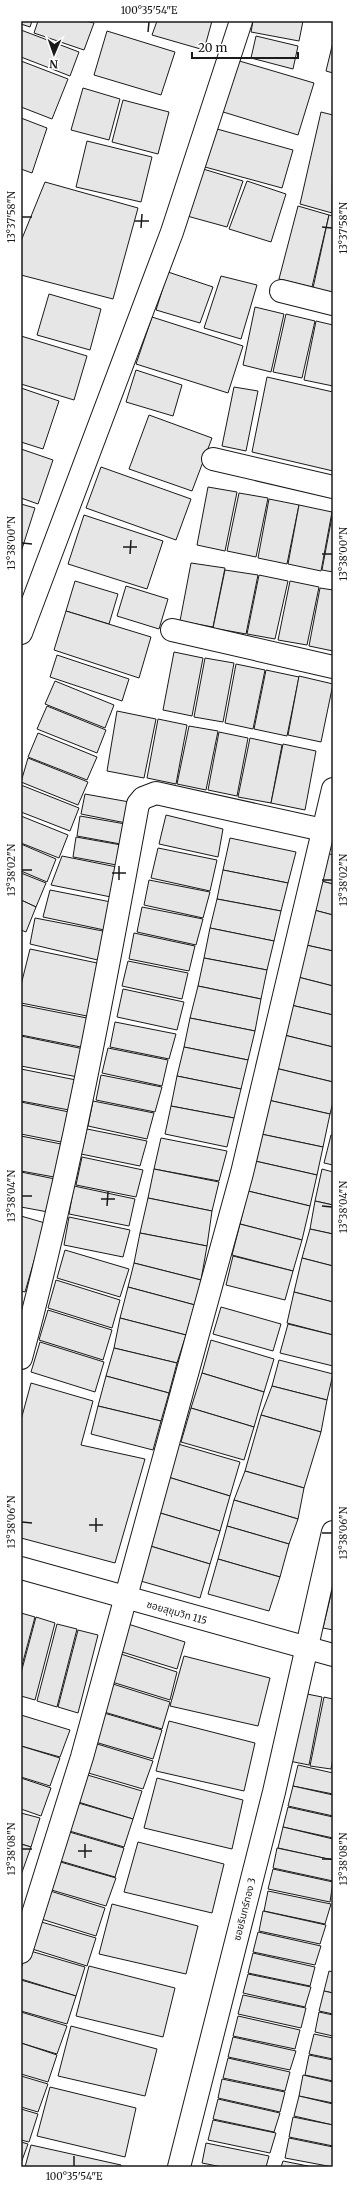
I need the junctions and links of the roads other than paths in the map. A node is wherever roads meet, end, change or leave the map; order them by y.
1 (241, 21) edge
2 (281, 291) dead end
3 (333, 304) edge
4 (213, 459) dead end
5 (333, 487) edge
6 (172, 630) dead end
7 (21, 633) edge
8 (333, 667) edge
9 (333, 788) edge
10 (323, 830) junction
11 (21, 1358) edge
12 (333, 1532) edge
13 (21, 1568) edge
14 (126, 1598) junction
15 (306, 1649) junction
16 (333, 1655) edge
17 (21, 1952) edge
18 (179, 2167) edge

1 - 7 street
2 - 3 street
4 - 5 street
6 - 8 street
9 - 10 street
10 - 11 street
10 - 14 street
12 - 15 street, ซอยรินทร์ทอง 3
13 - 14 street, ซอยสุขุมวิท 115
14 - 15 street, ซอยสุขุมวิท 115
14 - 17 street
15 - 16 street, ซอยสุขุมวิท 115
15 - 18 street, ซอยรินทร์ทอง 3

